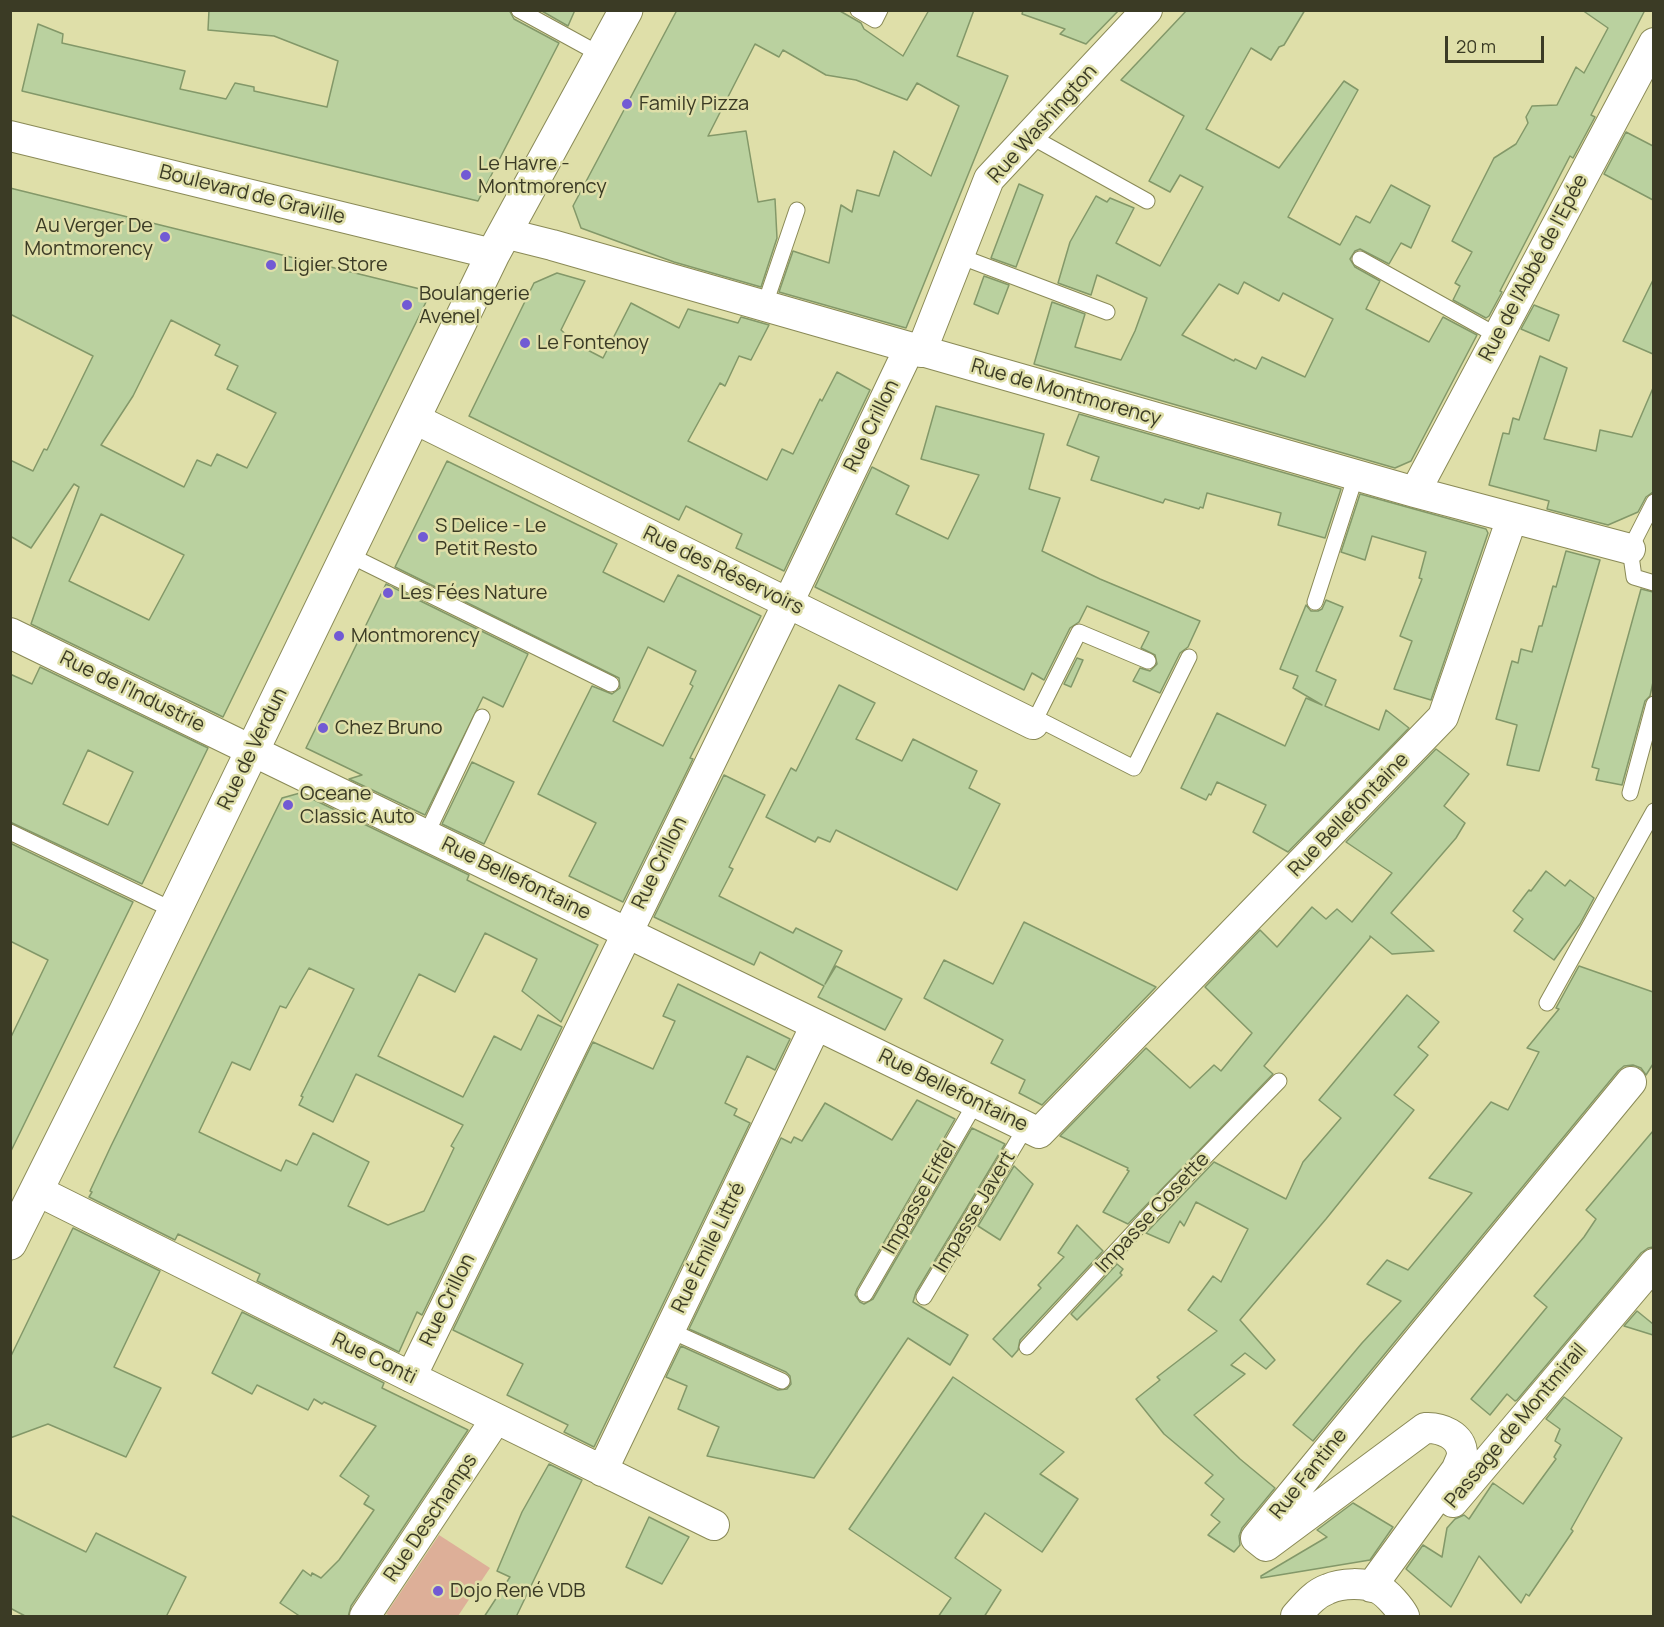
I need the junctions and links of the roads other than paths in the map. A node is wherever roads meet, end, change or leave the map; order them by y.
1 (519, 10) edge
2 (626, 10) edge
3 (858, 10) edge
4 (880, 10) edge
5 (1147, 10) edge
6 (1653, 43) edge
7 (603, 56) junction
8 (10, 136) edge
9 (1029, 136) junction
10 (1147, 201) dead end
11 (797, 210) dead end
12 (498, 244) junction
13 (959, 256) junction
14 (1360, 259) dead end
15 (764, 307) junction
16 (1107, 312) dead end
17 (1498, 336) junction
18 (915, 351) junction
19 (413, 418) junction
20 (1356, 475) junction
21 (1415, 492) junction
22 (1653, 502) edge
23 (1512, 518) junction
24 (1630, 549) junction
25 (348, 554) junction
26 (1653, 583) edge
27 (1315, 602) dead end
28 (788, 603) junction
29 (10, 633) edge
30 (1189, 657) dead end
31 (1148, 661) dead end
32 (611, 684) dead end
33 (1653, 704) edge
34 (482, 717) dead end
35 (1034, 721) junction
36 (253, 750) junction
37 (1630, 793) dead end
38 (1653, 811) edge
39 (10, 832) edge
40 (426, 835) junction
41 (175, 911) junction
42 (626, 932) junction
43 (1547, 1003) dead end
44 (816, 1025) junction
45 (1279, 1080) dead end
46 (1631, 1082) dead end
47 (976, 1102) junction
48 (1026, 1127) junction
49 (36, 1190) junction
50 (10, 1243) edge
51 (1653, 1264) edge
52 (865, 1294) dead end
53 (924, 1297) dead end
54 (669, 1330) junction
55 (1027, 1347) dead end
56 (411, 1377) junction
57 (782, 1381) dead end
58 (496, 1419) junction
59 (602, 1471) junction
60 (714, 1526) dead end
61 (1375, 1588) junction
62 (365, 1617) edge
63 (1296, 1617) edge
64 (1404, 1617) edge

1 - 7 lane
2 - 7 main road, Rue de Verdun
3 - 4 lane
5 - 9 street, Rue Washington
6 - 17 street, Rue de l'Abbé de l'Epée
7 - 12 main road, Rue de Verdun
8 - 12 street, Boulevard de Graville
9 - 10 lane
9 - 13 street, Rue Washington
11 - 15 lane
12 - 15 street, Rue de Montmorency
12 - 19 main road, Rue de Verdun
13 - 16 lane
13 - 18 street, Rue Washington
14 - 17 lane
15 - 18 street, Rue de Montmorency
17 - 21 street, Rue de l'Abbé de l'Epée
18 - 20 street, Rue de Montmorency
18 - 28 street, Rue Crillon
19 - 25 main road, Rue de Verdun
19 - 28 street, Rue des Réservoirs
20 - 21 street, Rue de Montmorency
20 - 27 lane
21 - 23 street, Rue de Montmorency
22 - 24 lane
23 - 24 street, Rue de Montmorency
23 - 48 street, Rue Bellefontaine
24 - 26 lane
25 - 32 lane
25 - 36 main road, Rue de Verdun
28 - 35 street, Rue des Réservoirs
28 - 42 street, Rue Crillon
29 - 36 street, Rue de l'Industrie
30 - 35 lane
31 - 35 lane
33 - 37 lane
34 - 40 lane
36 - 40 street, Rue Bellefontaine
36 - 41 main road, Rue de Verdun
38 - 43 lane
39 - 41 lane
40 - 42 street, Rue Bellefontaine
41 - 49 main road, Rue de Verdun
42 - 44 street, Rue Bellefontaine
42 - 56 street, Rue Crillon
44 - 47 street, Rue Bellefontaine
44 - 54 street, Rue Émile Littré
45 - 55 lane, Impasse Cosette
46 - 61 street, Rue Fantine
47 - 48 street, Rue Bellefontaine
47 - 52 lane, Impasse Eiffel
48 - 53 lane, Impasse Javert
49 - 50 main road, Rue de Verdun
49 - 56 street, Rue Conti
51 - 61 street, Passage de Montmirail
54 - 57 lane
54 - 59 street, Rue Émile Littré
56 - 58 street, Rue Conti
58 - 59 street, Rue Conti
58 - 62 street, Rue Deschamps
59 - 60 street, Rue Conti
61 - 63 street
61 - 64 street

